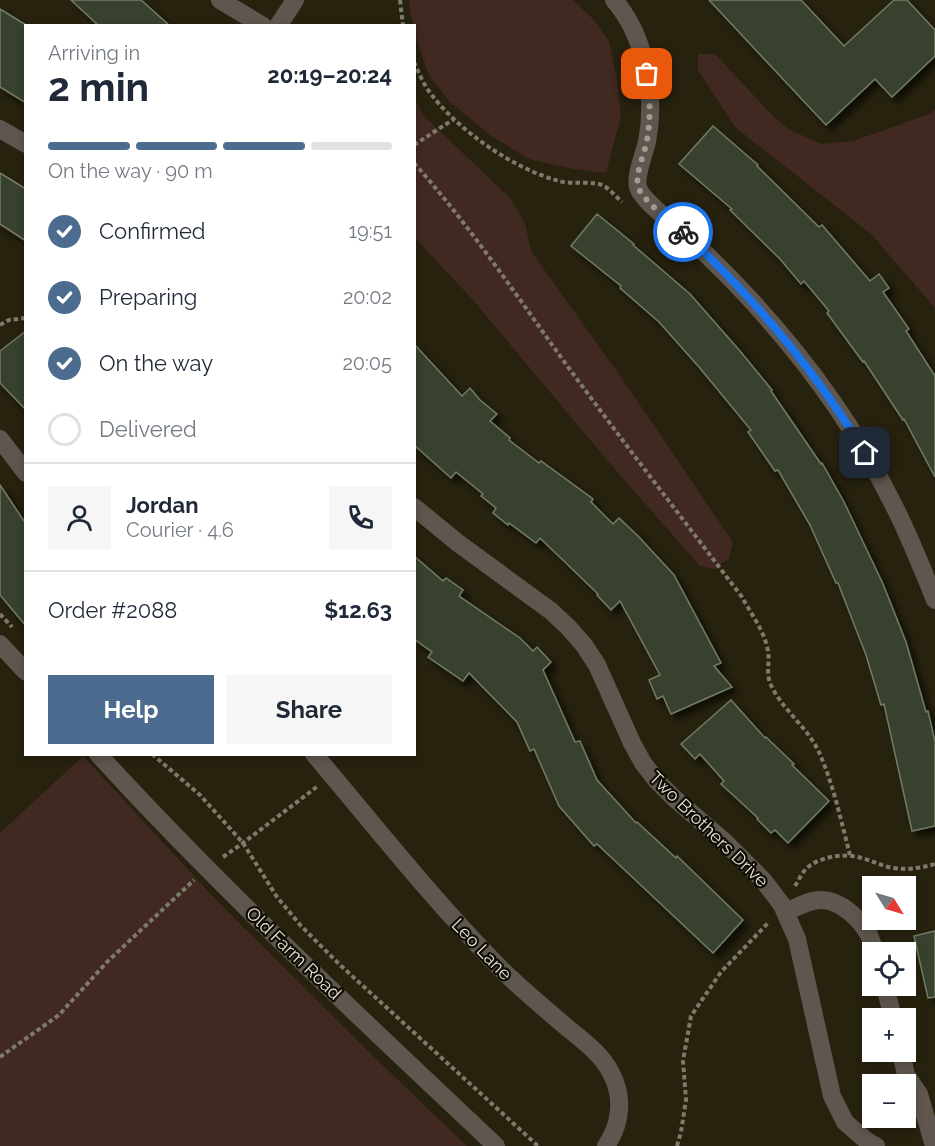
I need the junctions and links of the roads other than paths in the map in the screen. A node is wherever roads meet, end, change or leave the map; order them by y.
1 (220, 0) edge
2 (295, 0) edge
3 (614, 0) edge
4 (260, 24) edge
5 (279, 24) edge
6 (0, 129) edge
7 (24, 143) edge
8 (0, 439) edge
9 (24, 470) edge
10 (416, 509) edge
11 (935, 600) edge
12 (0, 644) edge
13 (24, 670) edge
14 (100, 756) edge
15 (316, 756) edge
16 (784, 908) junction
17 (872, 942) edge
18 (903, 1062) edge
19 (932, 1145) edge
20 (496, 1146) edge
21 (606, 1146) edge
22 (876, 1146) edge

1 - 4 street
2 - 5 street
3 - 11 street
6 - 7 street
8 - 9 street
10 - 16 street, Two Brothers Drive
12 - 13 street
14 - 20 street, Old Farm Road
15 - 21 street, Leo Lane
16 - 17 street
16 - 22 street, Two Brothers Drive
18 - 19 street

